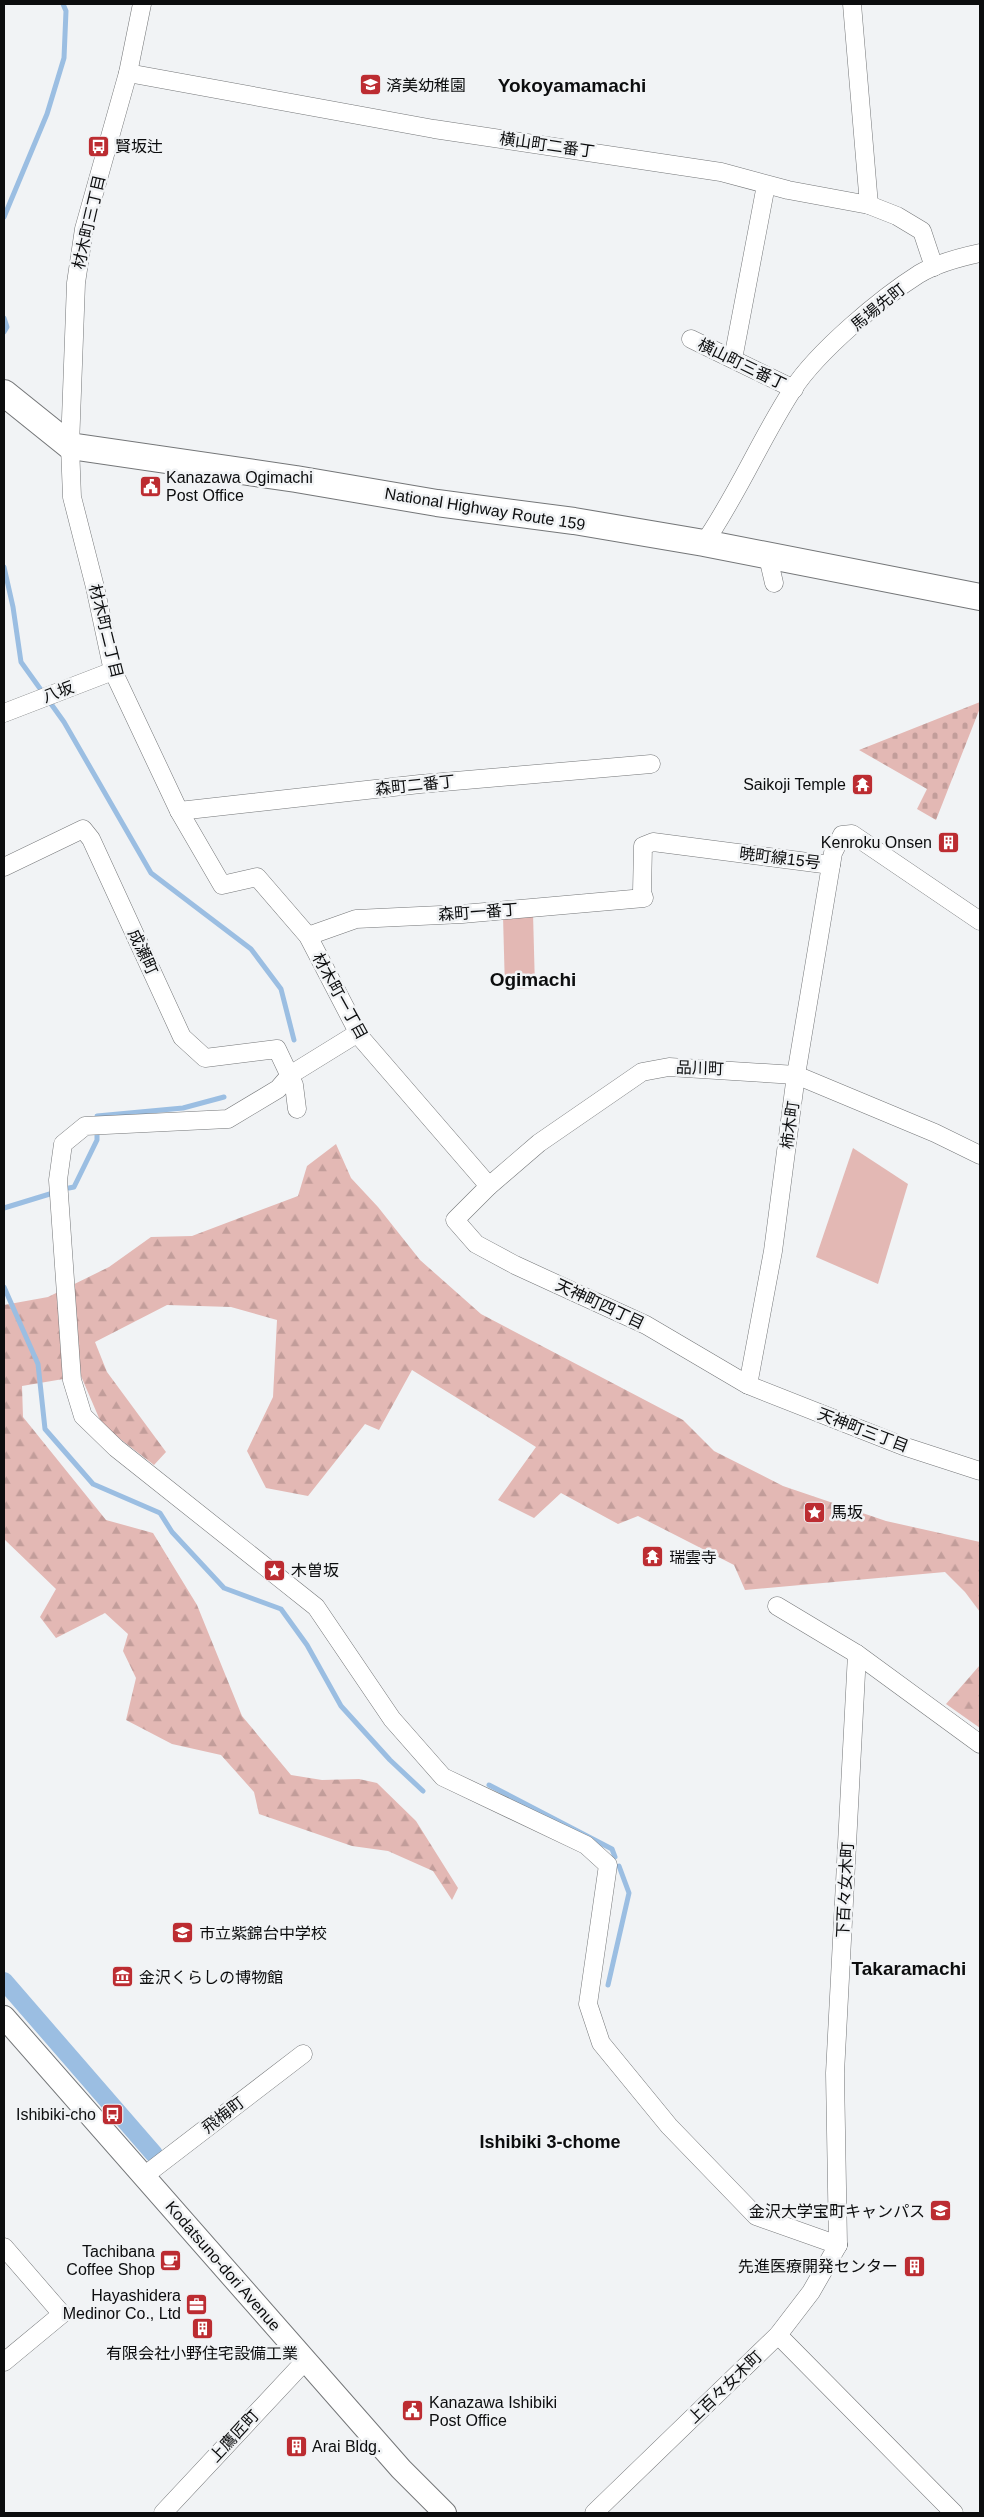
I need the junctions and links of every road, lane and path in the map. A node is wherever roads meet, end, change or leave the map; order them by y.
1 (142, 4) edge
2 (852, 4) edge
3 (128, 74) junction
4 (766, 185) junction
5 (869, 205) junction
6 (980, 253) edge
7 (934, 267) junction
8 (691, 339) dead end
9 (733, 359) junction
10 (794, 388) junction
11 (4, 393) edge
12 (70, 446) junction
13 (704, 543) junction
14 (768, 557) junction
15 (774, 583) dead end
16 (980, 597) edge
17 (113, 671) junction
18 (4, 713) edge
19 (651, 764) dead end
20 (179, 811) junction
21 (831, 865) junction
22 (4, 868) edge
23 (222, 885) joint
24 (642, 892) joint
25 (980, 920) edge
26 (308, 936) junction
27 (358, 1033) junction
28 (290, 1075) junction
29 (796, 1075) junction
30 (297, 1109) dead end
31 (980, 1155) edge
32 (489, 1186) junction
33 (455, 1220) joint
34 (748, 1385) junction
35 (980, 1471) edge
36 (777, 1606) dead end
37 (856, 1654) junction
38 (980, 1744) edge
39 (4, 2017) edge
40 (303, 2054) dead end
41 (144, 2176) junction
42 (838, 2245) junction
43 (4, 2247) edge
44 (778, 2335) junction
45 (306, 2360) junction
46 (4, 2362) edge
47 (163, 2513) edge
48 (445, 2513) edge
49 (594, 2513) edge
50 (954, 2513) edge

1 - 3 street, 材木町三丁目
2 - 5 street
3 - 4 street, 横山町二番丁
3 - 12 street, 材木町三丁目
4 - 5 street, 横山町二番丁
4 - 9 street
5 - 7 street, 横山町二番丁
6 - 7 street, 馬場先町
7 - 10 street, 馬場先町
8 - 9 street, 横山町三番丁
9 - 10 street, 横山町三番丁
10 - 13 street, 馬場先町
11 - 12 highway
12 - 13 highway, National Highway Route 159
12 - 17 street, 材木町二丁目
13 - 14 highway, National Highway Route 159
14 - 15 street
14 - 16 highway, National Highway Route 159
17 - 18 street, 八坂
17 - 20 street, 材木町二丁目
19 - 20 street, 森町二番丁
20 - 23 street, 材木町二丁目
21 - 24 street, 暁町線15号
21 - 25 street, 暁町線15号
21 - 29 street, 柿木町
22 - 28 street, 成瀬町
23 - 26 street, 材木町一丁目
24 - 26 street, 森町一番丁
26 - 27 street, 材木町一丁目
27 - 28 street
27 - 32 street, 材木町一丁目
28 - 30 street
28 - 42 street
29 - 31 street, 品川町
29 - 32 street, 品川町
29 - 34 street, 柿木町
32 - 33 street, 品川町
33 - 34 street, 天神町四丁目
34 - 35 street, 天神町三丁目
36 - 37 street
37 - 38 street
37 - 42 street, 下百々女木町
39 - 41 main road, Kodatsuno-dori Avenue
40 - 41 street, 飛梅町
41 - 45 main road, Kodatsuno-dori Avenue
42 - 44 street, 上百々女木町
43 - 46 street
44 - 49 street, 上百々女木町
44 - 50 street
45 - 47 street, 上鷹匠町
45 - 48 main road, Kodatsuno-dori Avenue

